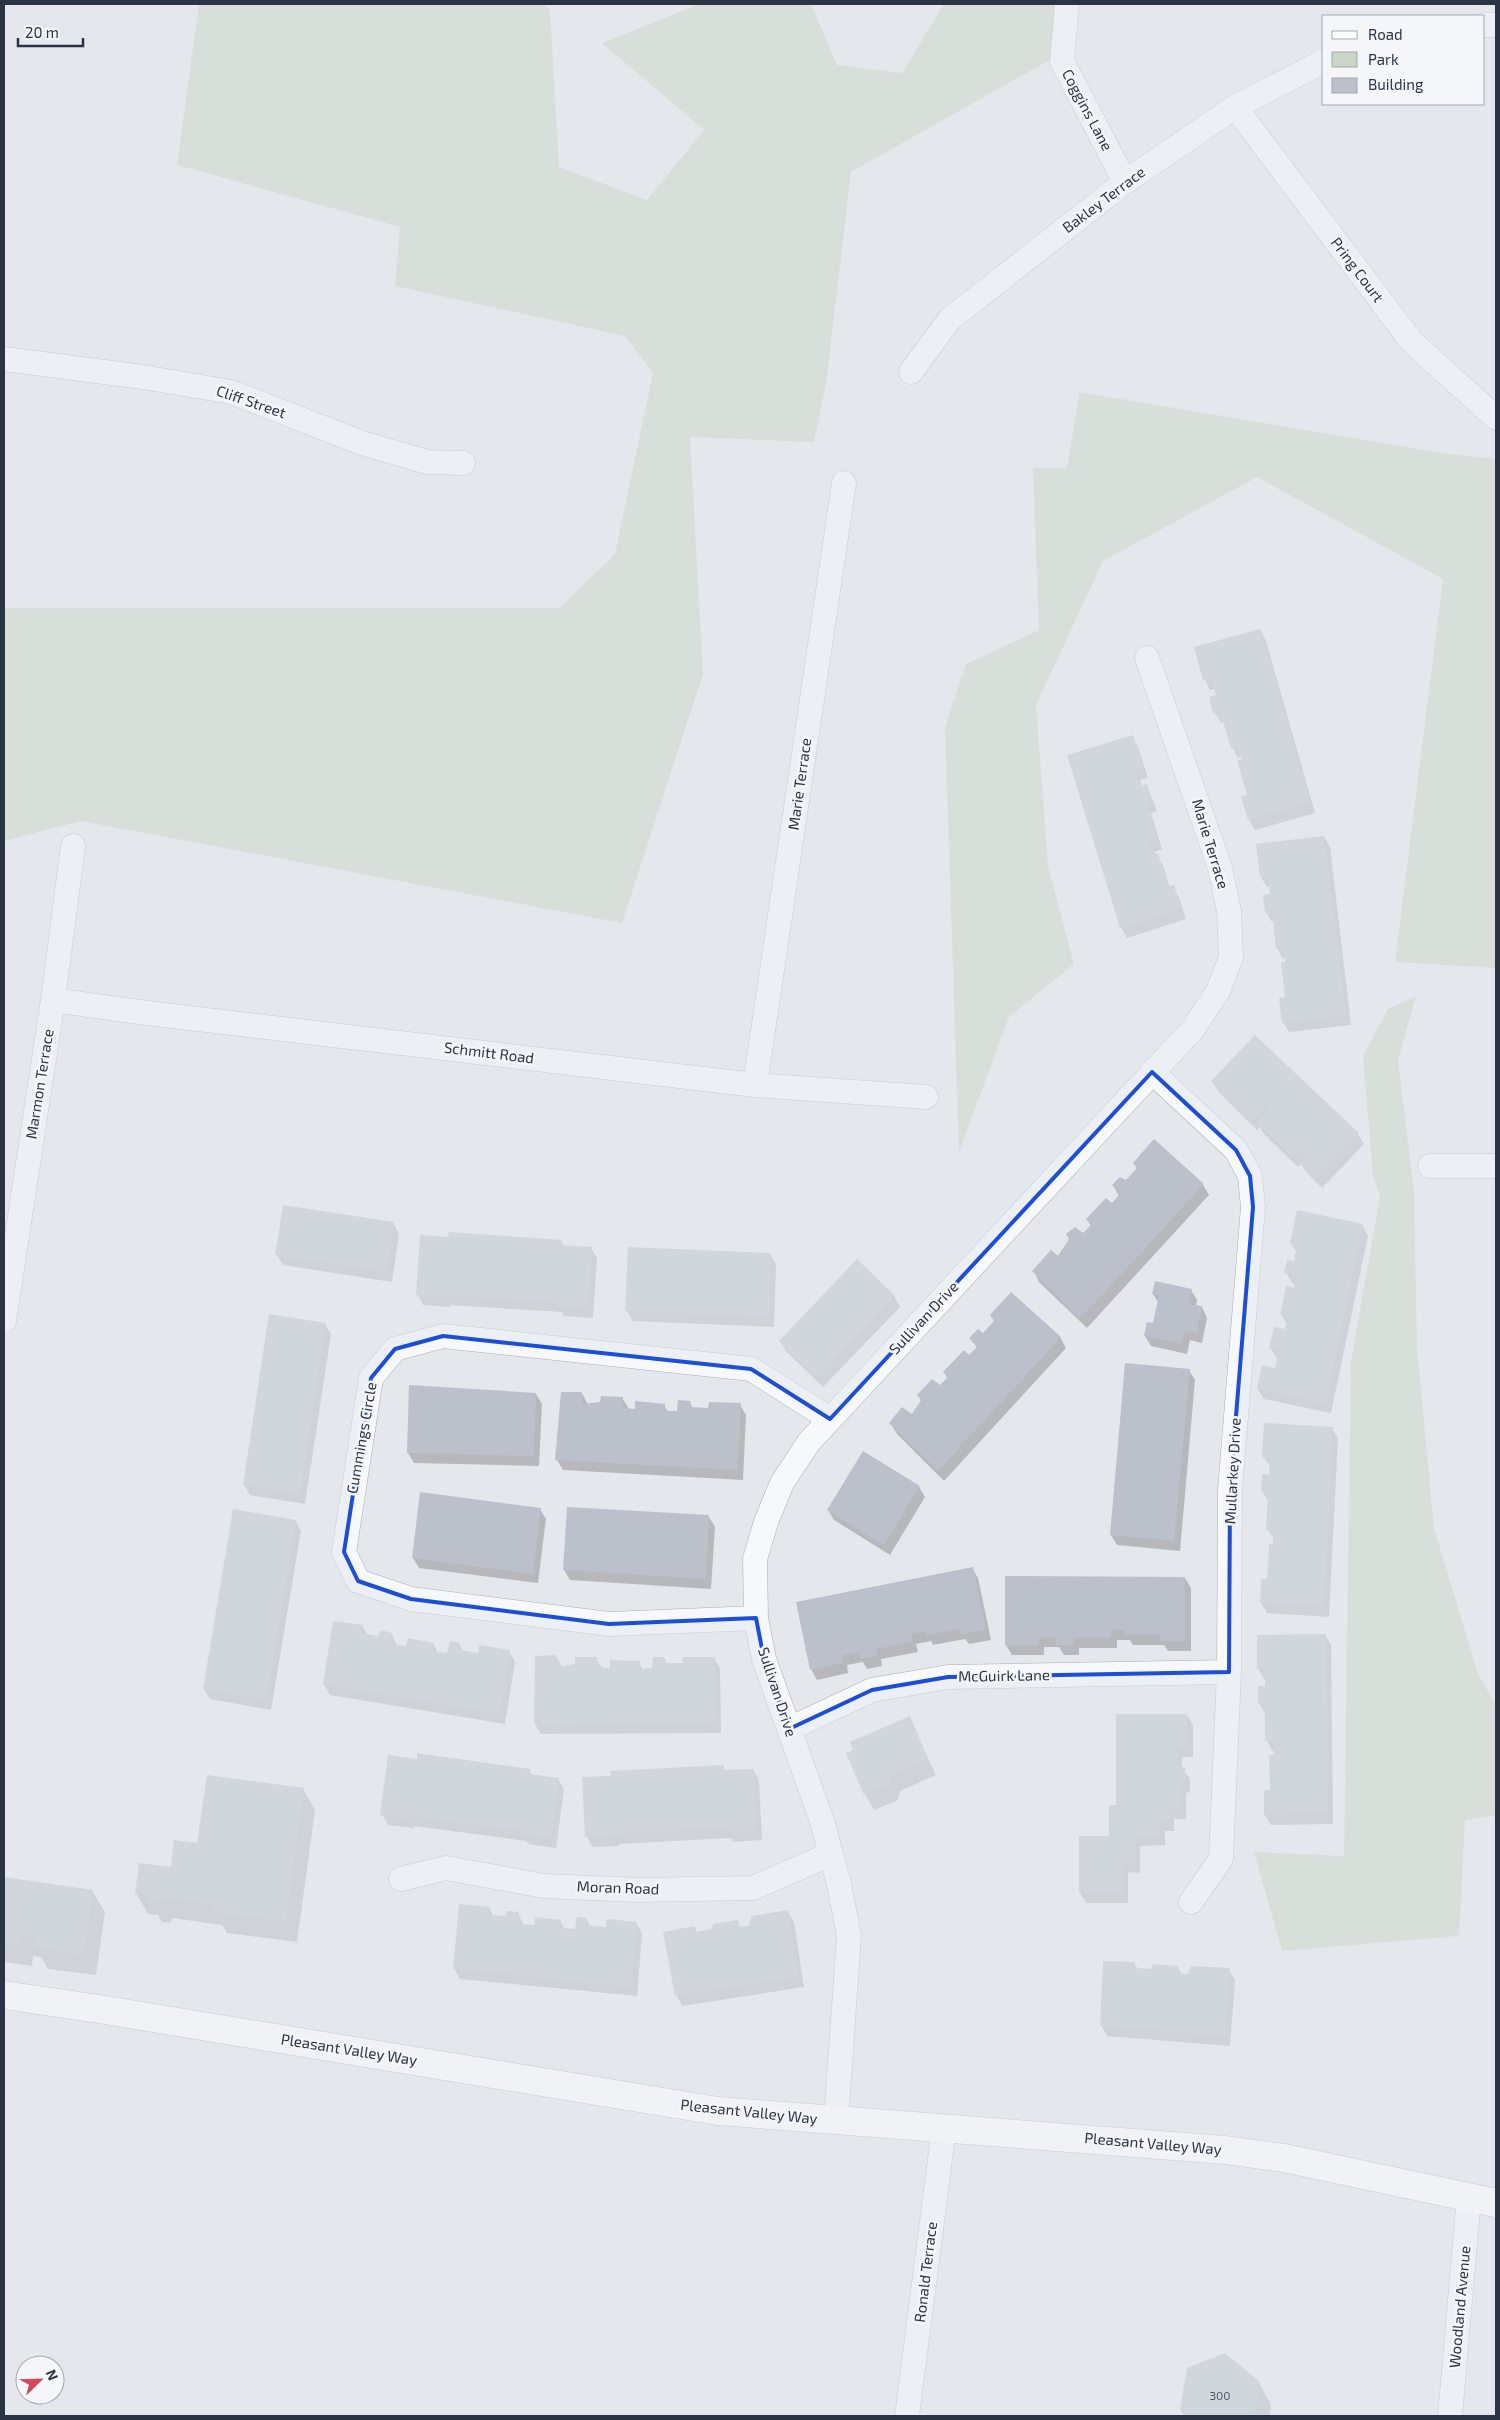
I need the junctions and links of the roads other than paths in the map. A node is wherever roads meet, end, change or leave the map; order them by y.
1 (1066, 4) edge
2 (1322, 62) edge
3 (1234, 107) junction
4 (1125, 182) junction
5 (4, 359) edge
6 (911, 372) dead end
7 (1496, 418) edge
8 (463, 463) dead end
9 (844, 483) dead end
10 (1147, 658) dead end
11 (73, 846) dead end
12 (53, 1000) junction
13 (1152, 1072) junction
14 (755, 1085) junction
15 (926, 1097) dead end
16 (1430, 1166) dead end
17 (1496, 1166) edge
18 (4, 1321) edge
19 (830, 1419) junction
20 (756, 1618) junction
21 (1229, 1672) junction
22 (789, 1730) junction
23 (831, 1854) junction
24 (401, 1879) dead end
25 (1191, 1902) dead end
26 (4, 1996) edge
27 (836, 2121) junction
28 (944, 2128) junction
29 (1469, 2197) junction
30 (1496, 2203) edge
31 (907, 2416) edge
32 (1450, 2416) edge

1 - 4 street, Coggins Lane
2 - 3 street, Bakley Terrace
3 - 4 street, Bakley Terrace
3 - 7 street, Pring Court
4 - 6 street, Bakley Terrace
5 - 8 street, Cliff Street
9 - 14 street, Marie Terrace
10 - 13 street, Marie Terrace
11 - 12 street, Marmon Terrace
12 - 14 street, Schmitt Road
12 - 18 street, Marmon Terrace
13 - 19 street, Sullivan Drive
13 - 21 street, Mullarkey Drive
14 - 15 street, Schmitt Road
16 - 17 street
19 - 20 street, Sullivan Drive
19 - 20 street, Cummings Circle
20 - 22 street, Sullivan Drive
21 - 22 street, McGuirk Lane
21 - 25 street, Mullarkey Drive
22 - 23 street, Sullivan Drive
23 - 24 street, Moran Road
23 - 27 street, Sullivan Drive
26 - 27 main road, Pleasant Valley Way
27 - 28 main road, Pleasant Valley Way
28 - 29 main road, Pleasant Valley Way
28 - 31 street, Ronald Terrace
29 - 30 main road, Pleasant Valley Way
29 - 32 street, Woodland Avenue

